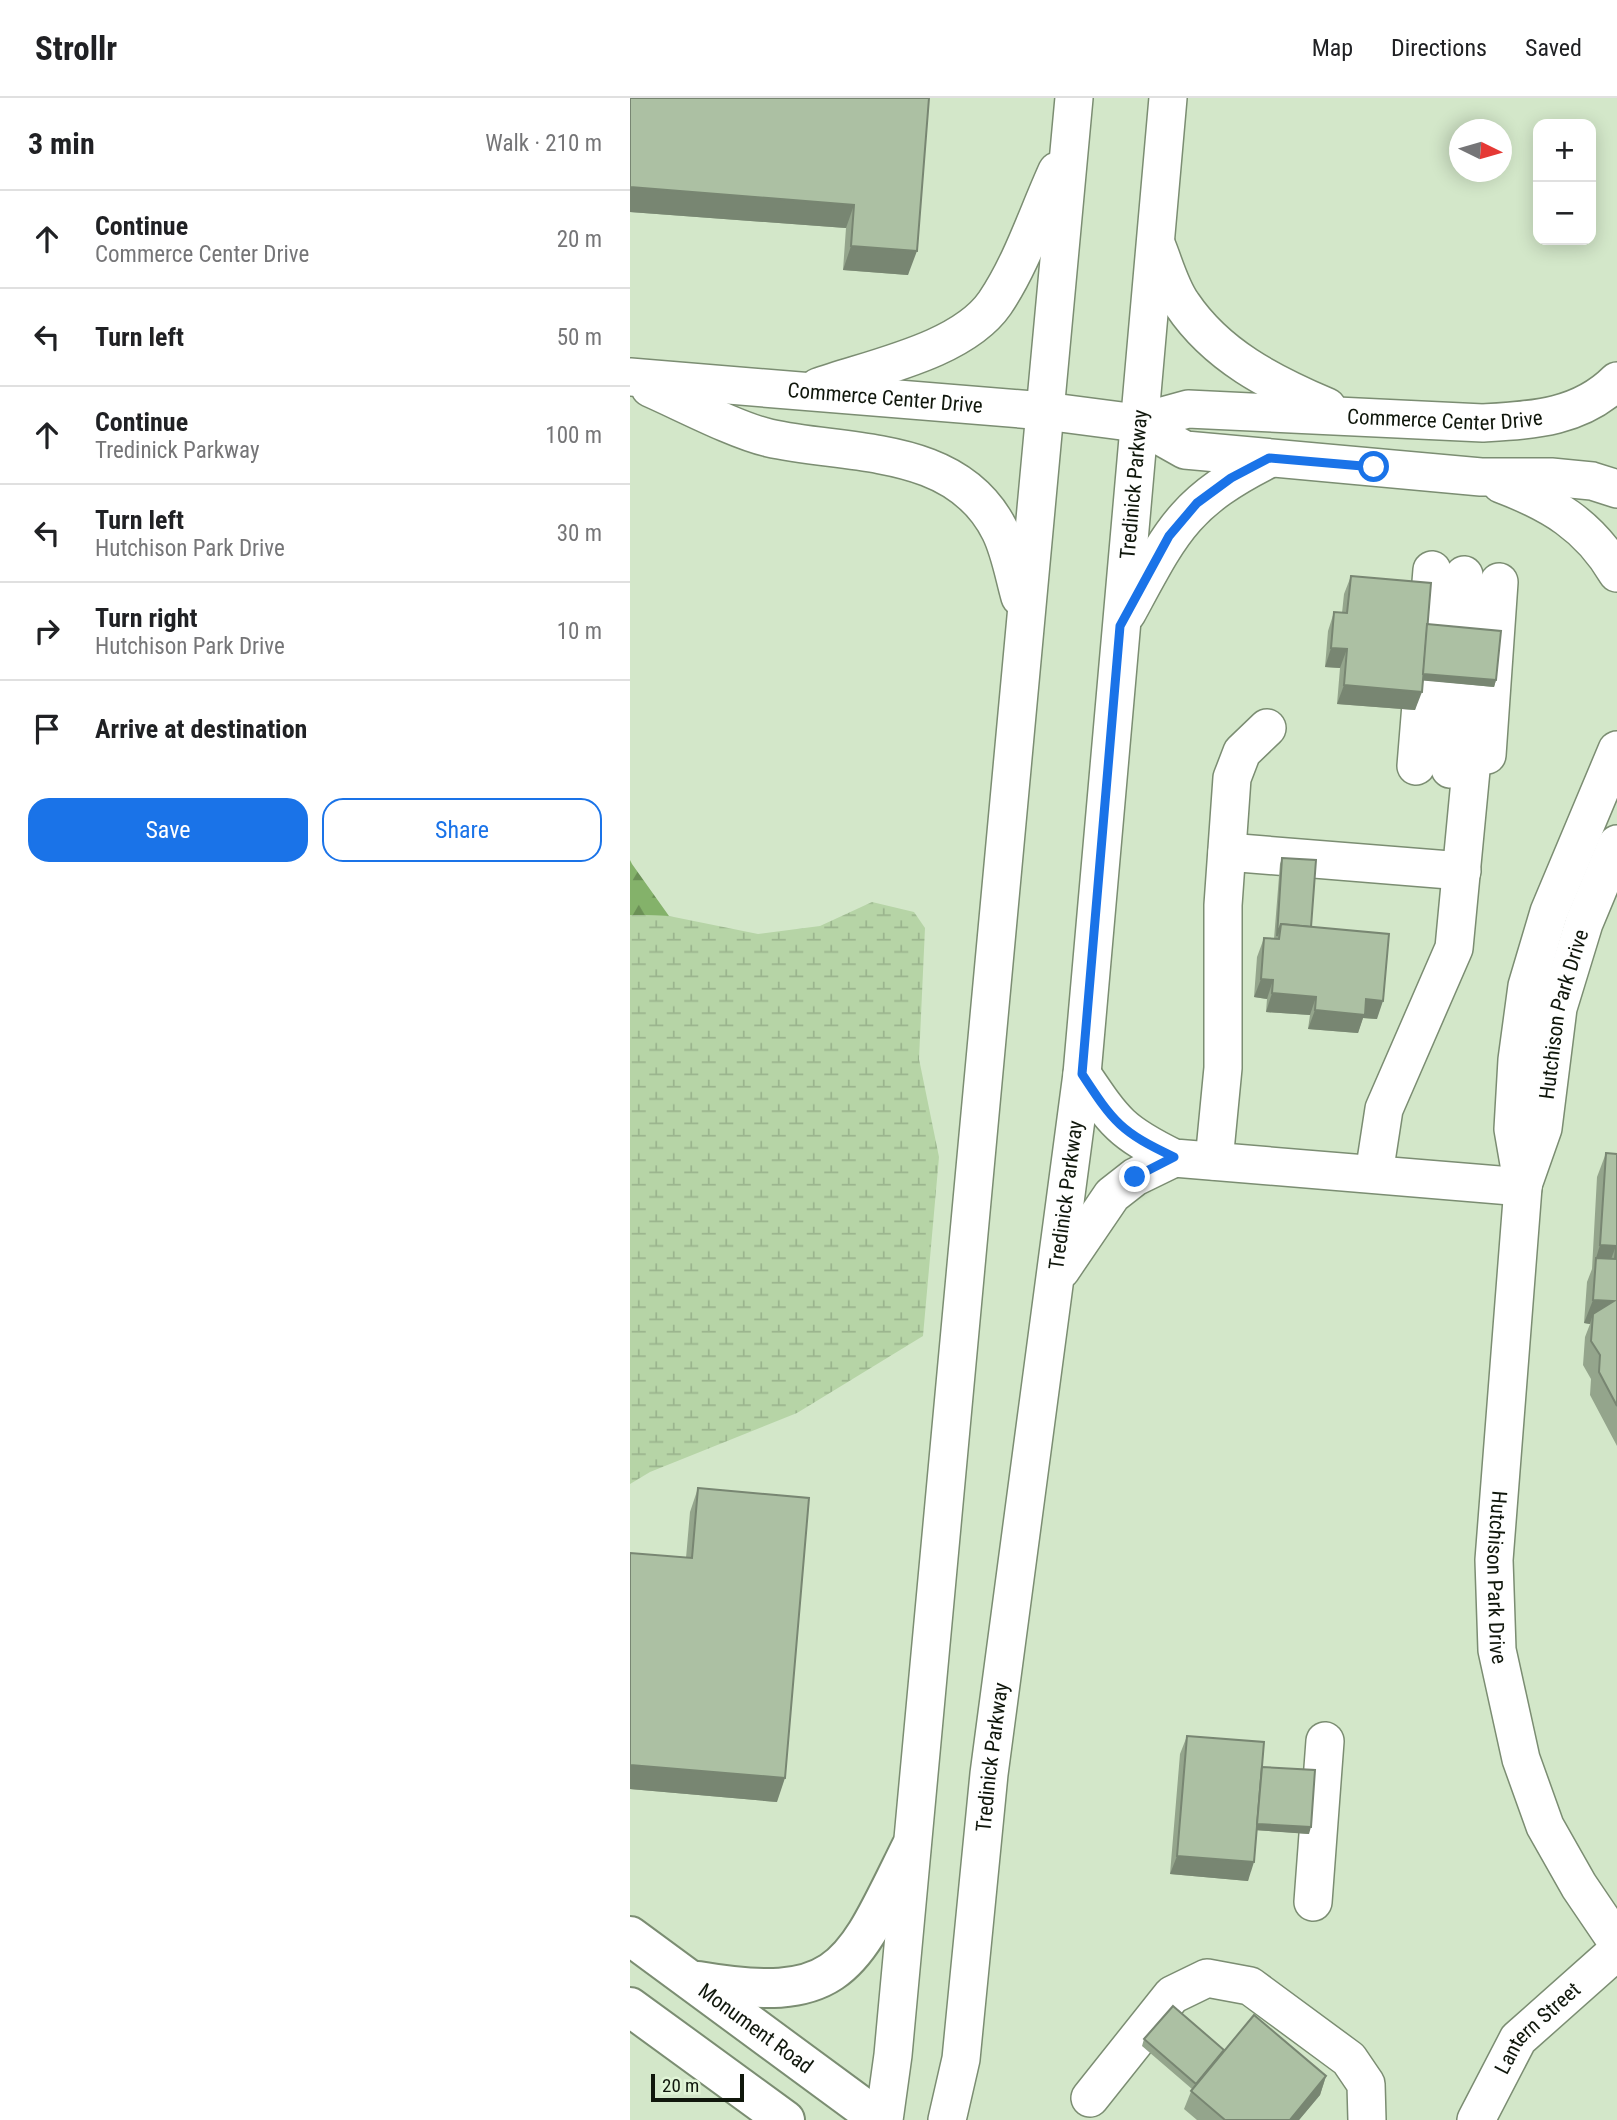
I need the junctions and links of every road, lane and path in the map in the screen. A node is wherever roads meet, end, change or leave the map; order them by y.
1 (1074, 98) edge
2 (1168, 98) edge
3 (1069, 144) junction
4 (1155, 241) junction
5 (630, 378) edge
6 (1617, 382) edge
7 (804, 391) junction
8 (1045, 411) junction
9 (1347, 416) junction
10 (1137, 423) junction
11 (1269, 458) junction
12 (1481, 477) junction
13 (1617, 489) edge
14 (1617, 573) edge
15 (1026, 615) junction
16 (1120, 626) junction
17 (1267, 728) dead end
18 (1617, 750) edge
19 (1454, 766) junction
20 (1617, 844) edge
21 (1227, 852) junction
22 (1462, 871) junction
23 (1082, 1074) junction
24 (1174, 1157) junction
25 (1214, 1161) junction
26 (1374, 1174) junction
27 (1523, 1187) junction
28 (1057, 1276) junction
29 (1325, 1741) dead end
30 (911, 1847) junction
31 (1313, 1902) dead end
32 (630, 1936) edge
33 (1617, 1942) edge
34 (1617, 1951) edge
35 (695, 1981) junction
36 (630, 2007) edge
37 (1090, 2098) dead end
38 (785, 2120) edge
39 (882, 2120) edge
40 (947, 2120) edge
41 (1367, 2120) edge
42 (1476, 2120) edge

1 - 3 street
2 - 4 street, Tredinick Parkway
3 - 7 street
3 - 8 street
4 - 9 street
4 - 10 street, Tredinick Parkway
5 - 7 street, Commerce Center Drive
5 - 15 street
6 - 9 street, Commerce Center Drive
7 - 8 street, Commerce Center Drive
8 - 10 street, Commerce Center Drive
8 - 15 street
9 - 10 street, Commerce Center Drive
10 - 11 street, Commerce Center Drive
10 - 16 street, Tredinick Parkway
11 - 12 street, Commerce Center Drive
11 - 16 street
12 - 13 street, Commerce Center Drive
12 - 14 street
15 - 30 street
16 - 23 street, Tredinick Parkway
17 - 21 street
18 - 27 street, Hutchison Park Drive
19 - 19 street
19 - 22 street
20 - 27 street, Hutchison Park Drive
21 - 22 street
21 - 25 street
22 - 26 street
23 - 24 street
23 - 28 street, Tredinick Parkway
24 - 25 street
24 - 28 street
25 - 26 street
26 - 27 street
27 - 33 street, Hutchison Park Drive
28 - 40 street, Tredinick Parkway
29 - 31 street
30 - 35 main road
30 - 39 street
32 - 35 main road, Monument Road
34 - 42 street, Lantern Street
35 - 39 main road, Monument Road
36 - 38 main road
37 - 41 street

